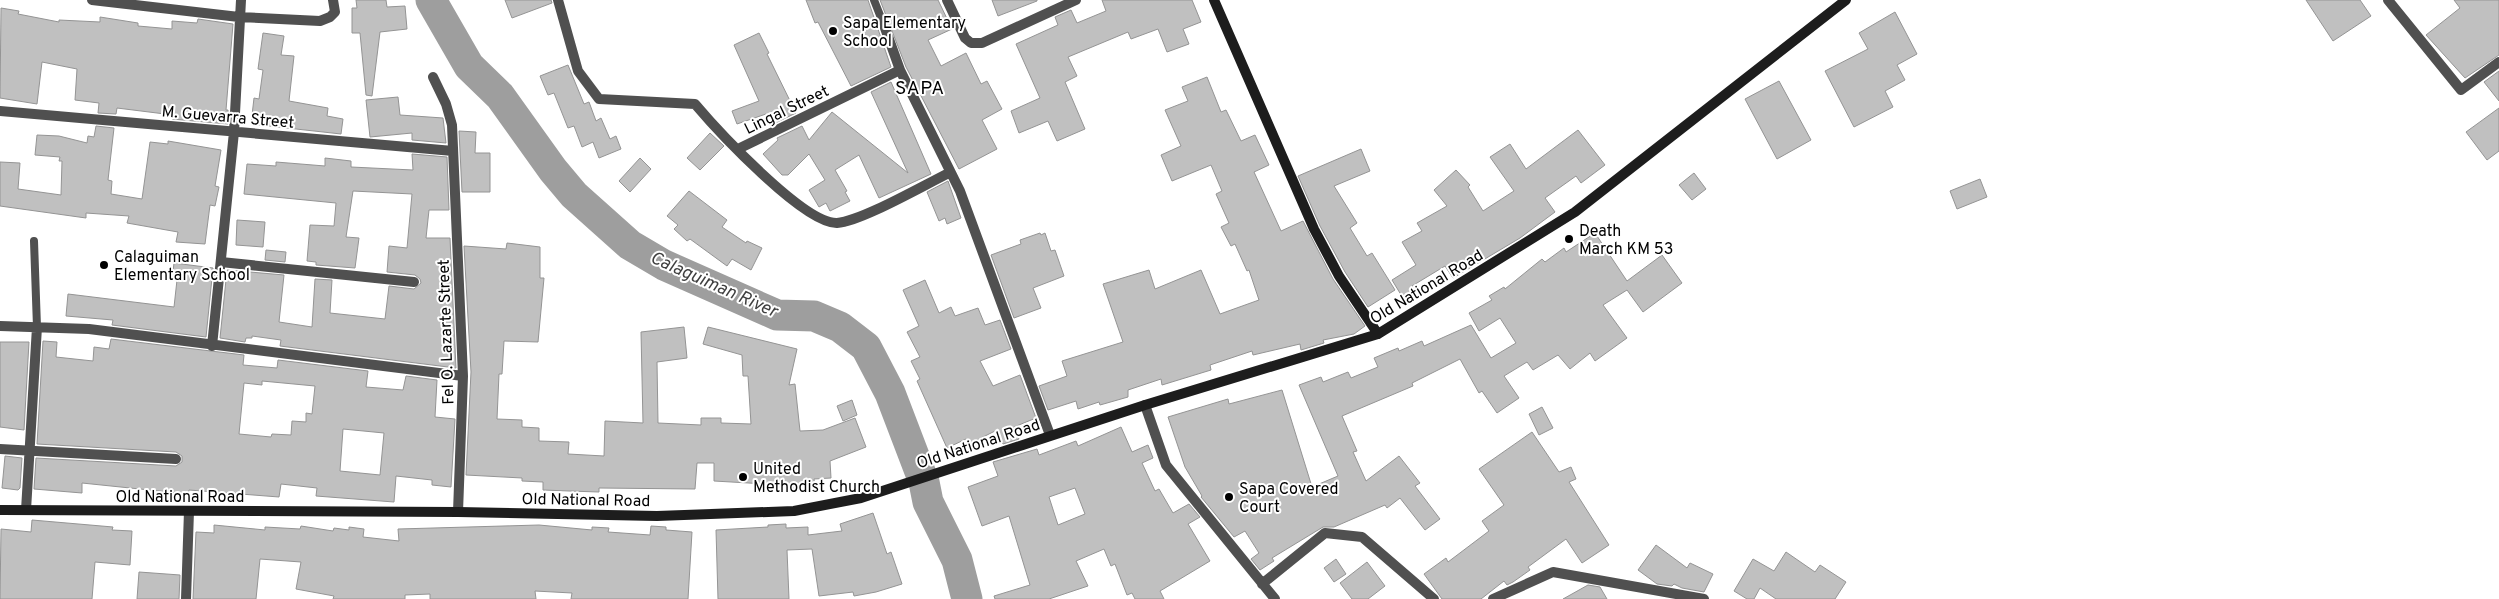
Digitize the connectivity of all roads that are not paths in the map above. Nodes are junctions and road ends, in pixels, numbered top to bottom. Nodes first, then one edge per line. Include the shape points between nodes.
1 (92, 0) edge
2 (240, 0) edge
3 (333, 0) edge
4 (558, 0) edge
5 (874, 0) edge
6 (947, 0) edge
7 (1076, 0) edge
8 (1214, 0) edge
9 (1846, 0) edge
10 (2388, 0) edge
11 (239, 17) junction
12 (884, 28) joint
13 (2499, 62) edge
14 (900, 70) junction
15 (433, 77) dead end
16 (0, 111) edge
17 (234, 132) junction
18 (738, 149) junction
19 (453, 151) junction
20 (949, 172) junction
21 (34, 240) dead end
22 (221, 262) junction
23 (414, 282) dead end
24 (0, 326) edge
25 (37, 327) junction
26 (1378, 334) junction
27 (212, 346) junction
28 (463, 376) junction
29 (1145, 405) junction
30 (1050, 435) junction
31 (0, 449) edge
32 (28, 450) junction
33 (176, 459) dead end
34 (0, 510) edge
35 (26, 510) junction
36 (189, 511) junction
37 (458, 512) junction
38 (1262, 584) junction
39 (186, 599) edge
40 (1275, 599) edge
41 (1434, 599) edge
42 (1493, 599) edge
43 (1704, 599) edge

1 - 11 street
2 - 11 street
3 - 11 street via 335,12 320,21
4 - 18 street, Lingal Street via 578,71 599,99 695,104 720,134
5 - 12 lane
6 - 7 street via 965,38 971,43 982,43
8 - 26 main road via 1314,229 1339,276
9 - 26 main road, Old National Road via 1575,212
10 - 13 street via 2461,90
11 - 17 street
12 - 14 street
14 - 18 street, Lingal Street
14 - 20 street
15 - 19 street, Fel O. Lazarte Street via 452,125
16 - 17 street, M. Guevarra Street
17 - 19 street, M. Guevarra Street
17 - 22 street
18 - 20 street via 787,196 828,222 853,220
19 - 28 street, Fel O. Lazarte Street
20 - 30 street via 960,191
21 - 25 lane
22 - 23 street
22 - 27 street
24 - 25 street
25 - 27 street via 90,329
25 - 32 street
26 - 29 main road, Old National Road
27 - 28 street
28 - 37 street, Fel O. Lazarte Street
29 - 30 main road, Old National Road
29 - 38 street via 1166,465
30 - 37 main road, Old National Road via 861,498 794,511 657,516
31 - 32 street
32 - 33 street
32 - 35 street
34 - 35 main road, Old National Road
35 - 36 main road, Old National Road
36 - 37 main road, Old National Road
36 - 39 street
38 - 40 street
38 - 41 street via 1326,533 1362,537
42 - 43 street via 1553,572

